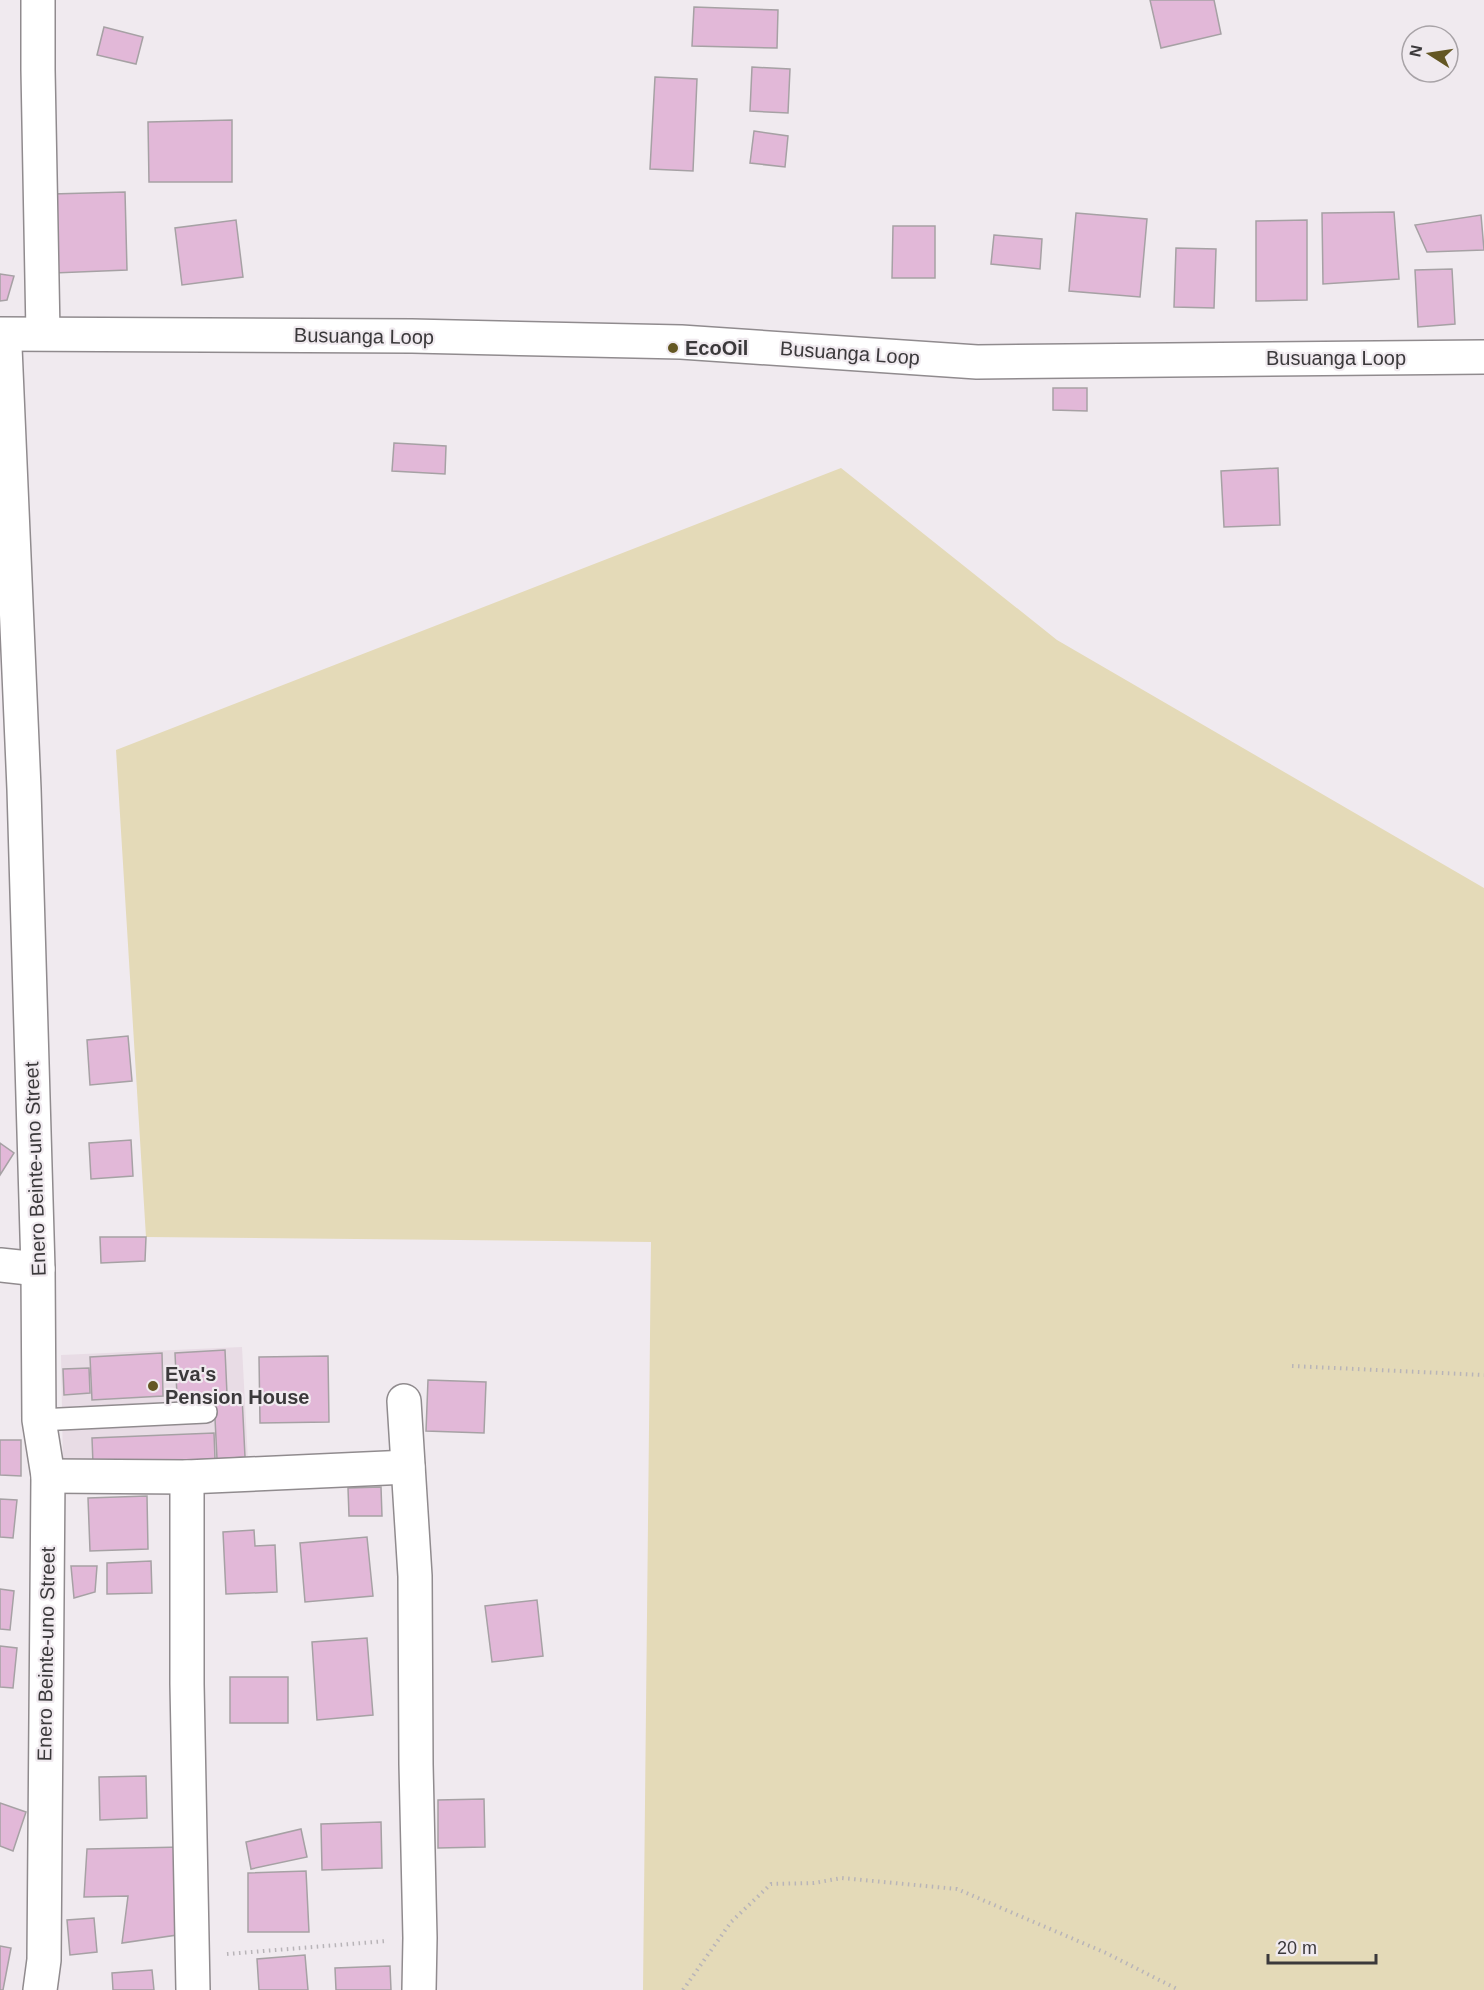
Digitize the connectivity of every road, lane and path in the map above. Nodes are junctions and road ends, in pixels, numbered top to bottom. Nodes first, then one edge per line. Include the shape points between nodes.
1 (38, 0) edge
2 (44, 333) junction
3 (3, 343) edge
4 (1484, 357) edge
5 (0, 1265) edge
6 (39, 1269) junction
7 (1292, 1366) dead end
8 (1484, 1375) edge
9 (404, 1401) dead end
10 (206, 1412) dead end
11 (39, 1420) junction
12 (408, 1467) junction
13 (48, 1476) junction
14 (187, 1477) junction
15 (420, 1938) junction
16 (193, 1957) junction
17 (40, 1990) edge
18 (193, 1990) edge
19 (419, 1990) edge
20 (683, 1990) edge
21 (1179, 1990) edge

1 - 2 street
2 - 3 street, Busuanga Loop
2 - 4 street, Busuanga Loop via 681,342 977,362
3 - 6 street, Enero Beinte-uno Street via 24,789
5 - 6 street
6 - 11 street, Enero Beinte-uno Street
7 - 8 path
9 - 12 street
10 - 11 lane
11 - 13 street, Enero Beinte-uno Street
12 - 14 street
12 - 15 street via 415,1576
13 - 14 street
13 - 17 street, Enero Beinte-uno Street via 44,1960
14 - 16 street
15 - 16 path
15 - 19 street
16 - 18 street
20 - 21 path via 731,1922 771,1884 842,1878 957,1889 1106,1953

